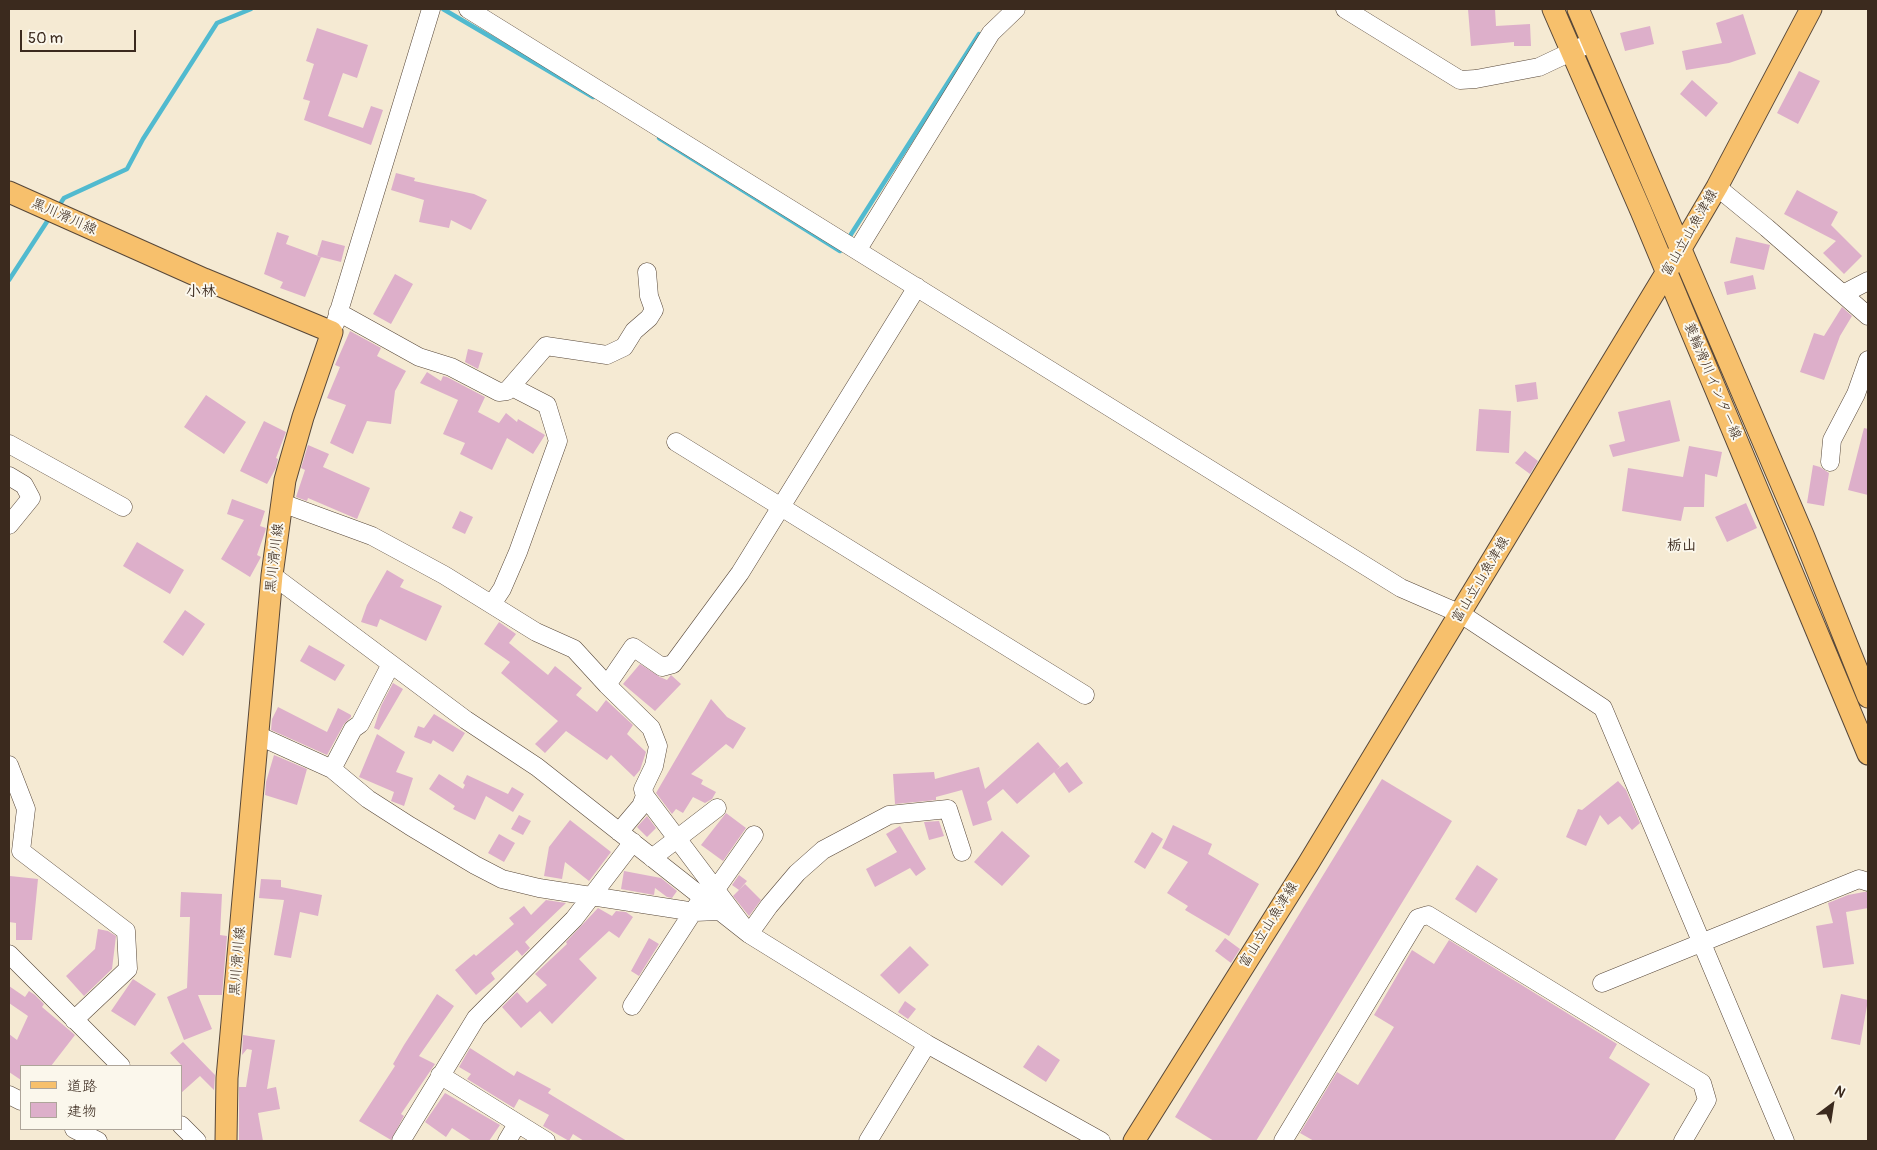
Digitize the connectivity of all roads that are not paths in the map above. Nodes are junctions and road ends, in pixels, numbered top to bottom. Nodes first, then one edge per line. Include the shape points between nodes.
1 (431, 9) edge
2 (468, 9) edge
3 (1016, 9) edge
4 (1345, 9) edge
5 (1553, 9) edge
6 (1578, 9) edge
7 (1812, 9) edge
8 (1592, 42) junction
9 (1572, 49) junction
10 (1717, 187) junction
11 (9, 192) edge
12 (858, 249) junction
13 (1680, 250) junction
14 (647, 272) dead end
15 (1667, 272) junction
16 (1868, 281) edge
17 (917, 287) junction
18 (1843, 294) junction
19 (1868, 316) edge
20 (335, 322) junction
21 (1868, 360) edge
22 (512, 387) junction
23 (676, 442) dead end
24 (9, 444) edge
25 (1830, 462) dead end
26 (9, 476) edge
27 (282, 503) junction
28 (123, 507) dead end
29 (782, 507) junction
30 (9, 525) edge
31 (272, 575) junction
32 (492, 604) junction
33 (1460, 614) junction
34 (392, 664) junction
35 (607, 685) junction
36 (1085, 695) dead end
37 (1868, 697) edge
38 (257, 735) junction
39 (1868, 754) edge
40 (9, 765) edge
41 (332, 769) junction
42 (645, 796) junction
43 (716, 808) dead end
44 (754, 835) dead end
45 (626, 837) junction
46 (676, 838) junction
47 (962, 852) dead end
48 (652, 858) junction
49 (1868, 882) edge
50 (591, 896) junction
51 (704, 900) junction
52 (749, 934) junction
53 (1702, 944) junction
54 (9, 954) edge
55 (1602, 984) dead end
56 (632, 1006) dead end
57 (74, 1020) junction
58 (927, 1044) junction
59 (120, 1065) edge
60 (440, 1075) junction
61 (9, 1095) edge
62 (20, 1101) edge
63 (518, 1124) junction
64 (182, 1126) edge
65 (76, 1130) edge
66 (98, 1141) edge
67 (198, 1141) edge
68 (226, 1141) edge
69 (401, 1141) edge
70 (507, 1141) edge
71 (546, 1141) edge
72 (868, 1141) edge
73 (1101, 1141) edge
74 (1134, 1141) edge
75 (1283, 1141) edge
76 (1683, 1141) edge
77 (1785, 1141) edge

1 - 20 street
2 - 12 street
3 - 12 street via 991,33
4 - 9 street via 1460,80 1476,80 1539,67
5 - 9 main road, 蓑輪滑川インター線
6 - 8 main road, 蓑輪滑川インター線
7 - 10 main road, 富山立山魚津線
8 - 9 street
8 - 13 main road, 蓑輪滑川インター線
9 - 15 main road, 蓑輪滑川インター線
10 - 13 main road, 富山立山魚津線
10 - 18 street
11 - 20 main road, 黒川滑川線 via 204,279
12 - 17 street
13 - 15 main road, 富山立山魚津線
13 - 37 main road, 蓑輪滑川インター線 via 1804,537
14 - 22 street via 654,310 624,347 606,356 546,346
15 - 33 main road, 富山立山魚津線
15 - 39 main road, 蓑輪滑川インター線
16 - 18 street
17 - 29 street
17 - 33 street via 1400,588
18 - 19 street
20 - 22 street via 451,367 499,392
20 - 27 main road, 黒川滑川線 via 303,417 285,480
21 - 25 street via 1856,394 1832,440
22 - 32 street via 547,405 558,441 518,552
23 - 29 street
24 - 28 street
26 - 30 street via 24,485 31,498
27 - 31 main road, 黒川滑川線
27 - 32 street via 372,536
29 - 35 street via 740,573 673,664 662,667 633,647
29 - 36 street
31 - 34 street
31 - 38 main road, 黒川滑川線
32 - 35 street via 536,632 574,649
33 - 53 street via 1603,708
33 - 74 main road, 富山立山魚津線
34 - 41 street
34 - 45 street via 466,720 537,767
35 - 42 street via 651,728 658,746 654,766 643,788
38 - 41 street
38 - 68 main road, 黒川滑川線 via 227,1078
40 - 57 street via 26,809 21,851 126,931 128,969
41 - 50 street via 410,826 496,875 539,888
42 - 45 street
42 - 46 street
43 - 46 street
44 - 51 street
45 - 48 street
45 - 50 street
46 - 48 street
46 - 51 street
47 - 52 street via 948,809 889,815 823,850 769,906
48 - 51 street
49 - 53 street via 1859,879
50 - 51 street
50 - 60 street via 574,919 476,1018
51 - 52 street
51 - 52 street
51 - 56 street
52 - 58 street
53 - 55 street
53 - 77 street
54 - 57 street
57 - 59 street
58 - 72 street
58 - 73 street
60 - 63 street
60 - 69 street
61 - 62 street
63 - 70 street
63 - 71 street
64 - 67 street
65 - 66 street
75 - 76 street via 1418,918 1428,915 1702,1083 1707,1100

